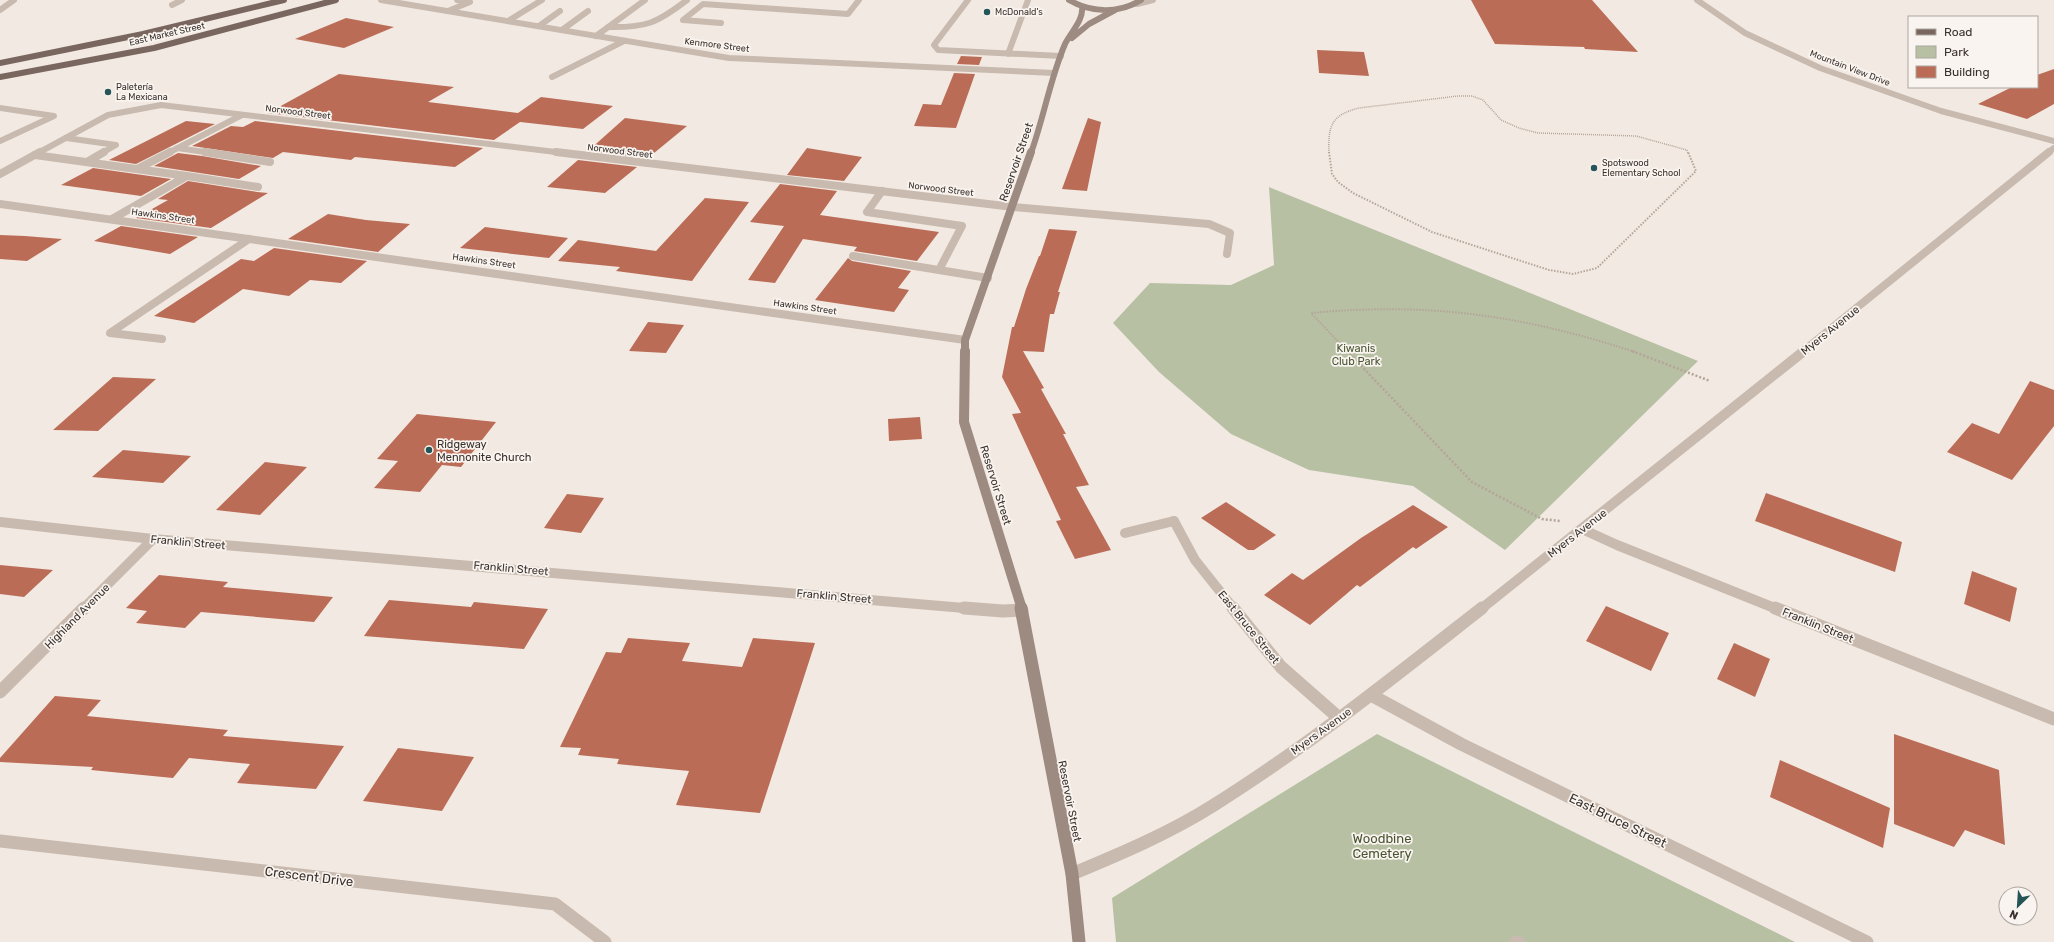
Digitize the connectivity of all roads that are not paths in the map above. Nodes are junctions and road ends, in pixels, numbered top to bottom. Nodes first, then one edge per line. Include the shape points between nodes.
1 (14, 0) edge
2 (182, 0) edge
3 (284, 0) edge
4 (336, 0) edge
5 (381, 0) edge
6 (403, 0) edge
7 (457, 0) edge
8 (542, 0) edge
9 (645, 0) edge
10 (687, 0) edge
11 (859, 0) edge
12 (968, 0) edge
13 (1028, 0) edge
14 (1069, 0) edge
15 (1153, 0) edge
16 (1697, 0) edge
17 (705, 2) edge
18 (1139, 2) edge
19 (396, 3) junction
20 (172, 5) dead end
21 (1082, 6) junction
22 (1118, 8) junction
23 (0, 10) edge
24 (448, 11) junction
25 (560, 11) dead end
26 (588, 11) dead end
27 (508, 21) junction
28 (721, 23) dead end
29 (539, 26) junction
30 (608, 27) junction
31 (562, 30) junction
32 (596, 36) junction
33 (624, 40) junction
34 (1066, 43) junction
35 (1008, 54) junction
36 (1061, 56) junction
37 (0, 62) edge
38 (1054, 73) junction
39 (0, 77) edge
40 (552, 77) dead end
41 (0, 108) edge
42 (242, 115) junction
43 (66, 138) junction
44 (0, 141) edge
45 (2054, 141) edge
46 (177, 148) junction
47 (2054, 148) edge
48 (35, 155) junction
49 (87, 162) junction
50 (270, 162) dead end
51 (136, 169) junction
52 (0, 174) edge
53 (187, 176) junction
54 (258, 187) dead end
55 (882, 191) junction
56 (0, 204) edge
57 (1013, 206) junction
58 (112, 219) junction
59 (249, 238) junction
60 (1227, 254) dead end
61 (853, 256) dead end
62 (939, 270) junction
63 (988, 278) junction
64 (162, 339) dead end
65 (965, 340) junction
66 (0, 522) edge
67 (1585, 527) junction
68 (1124, 533) dead end
69 (153, 539) junction
70 (1022, 610) junction
71 (0, 692) edge
72 (1371, 695) junction
73 (1339, 718) junction
74 (2054, 719) edge
75 (0, 840) edge
76 (1072, 874) junction
77 (605, 942) edge
78 (1079, 942) edge
79 (1867, 942) edge

1 - 23 street
2 - 20 street
3 - 37 main road, East Market Street via 197,23 101,44
4 - 39 main road, East Market Street via 154,48
5 - 19 street, Kenmore Street
6 - 19 street
7 - 24 street via 470,2
8 - 27 street
9 - 30 street
10 - 30 street via 658,22 648,26
11 - 17 street via 848,14
12 - 35 street via 934,45 935,48 943,52
13 - 35 street
14 - 21 main road
15 - 18 street
16 - 45 street, Mountain View Drive via 1745,33 1820,68 1942,111
17 - 28 street via 682,20
18 - 22 main road
19 - 24 street, Kenmore Street
21 - 22 main road
21 - 34 main road, Reservoir Street via 1083,14
22 - 34 main road, Reservoir Street via 1089,24
24 - 27 street, Kenmore Street
25 - 29 street
26 - 31 street
27 - 29 street, Kenmore Street
29 - 31 street, Kenmore Street
30 - 32 street
31 - 32 street, Kenmore Street
32 - 33 street, Kenmore Street
33 - 38 street, Kenmore Street via 729,58
33 - 40 street
34 - 36 main road, Reservoir Street
35 - 36 street
36 - 38 main road, Reservoir Street
38 - 57 main road, Reservoir Street via 1039,131
41 - 44 street via 54,116
42 - 43 street, Norwood Street via 161,105 108,115
42 - 46 street
42 - 55 street, Norwood Street
43 - 48 street, Norwood Street
43 - 49 street via 116,145
46 - 50 street
46 - 51 street
47 - 67 street, Myers Avenue
48 - 49 street
48 - 52 street, Norwood Street
49 - 51 street
51 - 53 street
53 - 54 street
53 - 58 street
55 - 57 street, Norwood Street
55 - 62 street via 867,212 962,226
56 - 58 street, Hawkins Street
57 - 60 street, Norwood Street via 1209,224 1230,233
57 - 63 main road, Reservoir Street
58 - 59 street, Hawkins Street
59 - 64 street via 110,334
59 - 65 street, Hawkins Street
61 - 62 street
62 - 63 street
63 - 65 main road, Reservoir Street
65 - 70 main road, Reservoir Street via 964,422
66 - 69 street, Franklin Street
67 - 72 street, Myers Avenue
67 - 74 street, Franklin Street via 1624,548
68 - 73 street, East Bruce Street via 1174,521 1195,560 1281,667
69 - 70 street, Franklin Street via 1003,611
69 - 71 street, Highland Avenue
70 - 76 main road, Reservoir Street
72 - 73 street, Myers Avenue
72 - 79 street, East Bruce Street via 1461,744
73 - 76 street, Myers Avenue via 1213,806 1124,853
75 - 77 street, Crescent Drive via 555,904
76 - 78 main road, Reservoir Street

